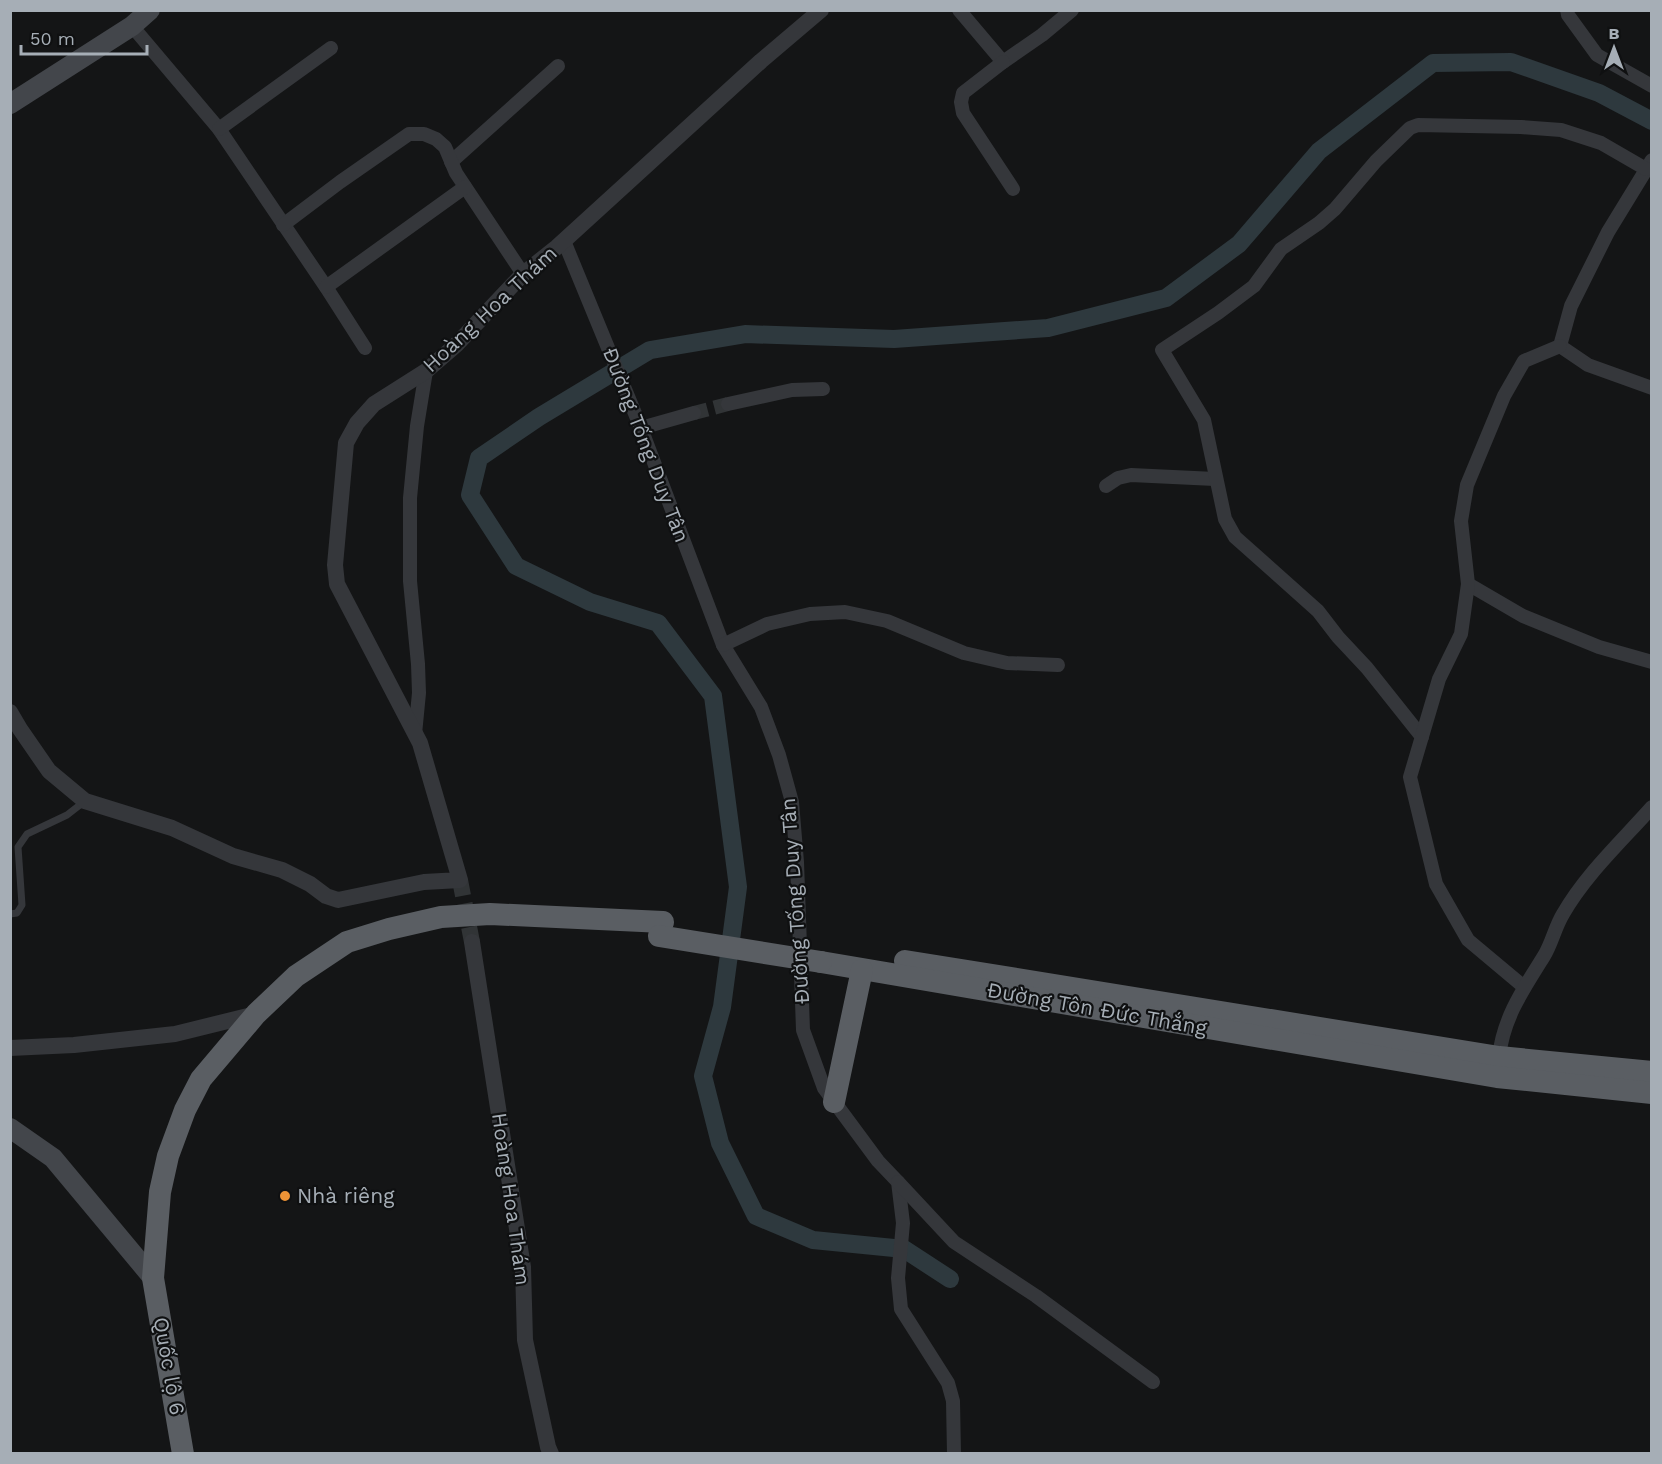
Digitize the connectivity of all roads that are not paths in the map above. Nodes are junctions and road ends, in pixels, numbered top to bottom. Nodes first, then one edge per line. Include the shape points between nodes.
1 (821, 10) edge
2 (959, 10) edge
3 (1072, 10) edge
4 (1567, 10) edge
5 (140, 16) edge
6 (331, 48) dead end
7 (1003, 62) junction
8 (558, 66) dead end
9 (1652, 86) edge
10 (10, 104) edge
11 (219, 129) junction
12 (451, 162) junction
13 (1649, 164) edge
14 (465, 187) junction
15 (1013, 189) dead end
16 (283, 225) junction
17 (564, 240) junction
18 (523, 274) junction
19 (326, 287) junction
20 (1560, 346) junction
21 (365, 348) dead end
22 (426, 371) junction
23 (1652, 388) edge
24 (823, 389) dead end
25 (728, 404) tunnel mouth
26 (694, 413) tunnel mouth
27 (641, 428) junction
28 (1215, 478) junction
29 (1106, 486) dead end
30 (1468, 584) junction
31 (723, 645) junction
32 (1652, 662) edge
33 (1058, 666) dead end
34 (10, 712) edge
35 (415, 734) junction
36 (1422, 737) junction
37 (86, 801) junction
38 (1652, 807) edge
39 (10, 914) edge
40 (472, 942) tunnel mouth
41 (821, 955) junction
42 (862, 970) junction
43 (1524, 987) junction
44 (256, 1014) junction
45 (10, 1048) edge
46 (1499, 1056) junction
47 (1652, 1072) edge
48 (1652, 1093) edge
49 (834, 1102) junction
50 (10, 1128) edge
51 (898, 1182) junction
52 (153, 1278) junction
53 (1153, 1382) dead end
54 (954, 1453) edge
55 (183, 1454) edge
56 (551, 1454) edge

1 - 17 street, Hoàng Hoa Thám
2 - 7 street
3 - 7 street
4 - 9 street via 1597,56
5 - 10 main road
5 - 11 street
6 - 11 street
7 - 15 street via 963,93 961,102 963,113
8 - 12 street
11 - 16 street
12 - 14 street
12 - 16 street via 445,147 436,139 409,134
13 - 20 street via 1608,232 1571,306
13 - 28 street via 1561,130 1430,125 1410,128 1335,209 1281,249 1254,286 1162,350 1204,420
14 - 18 street
14 - 19 street
16 - 19 street
17 - 18 street, Hoàng Hoa Thám
17 - 27 street, Đường Tống Duy Tân
18 - 22 street, Hoàng Hoa Thám
19 - 21 street
20 - 23 street via 1588,365
20 - 30 street via 1524,361 1500,406 1467,485 1461,520
22 - 35 street via 410,498 411,581 419,674
22 - 35 street, Hoàng Hoa Thám via 374,405 357,423 346,443 335,565 338,584
24 - 25 street via 792,390
26 - 27 street
27 - 31 street, Đường Tống Duy Tân
28 - 29 street via 1131,475
28 - 36 street via 1225,519 1235,537 1318,610
30 - 32 street via 1523,616 1599,647
30 - 36 street via 1461,633 1439,679
31 - 33 street via 767,624 810,614 845,612 887,621 964,653 1007,663
31 - 49 street, Đường Tống Duy Tân via 761,707 792,802 803,1030 824,1088
34 - 37 street via 49,771
35 - 37 street, Hoàng Hoa Thám via 460,880 424,882 338,900 282,870 233,856 172,828
36 - 43 street via 1410,777 1436,884 1468,940
37 - 39 lane via 27,834 18,847 22,905 17,913
38 - 43 street via 1590,874 1562,915 1546,953
40 - 56 street, Hoàng Hoa Thám via 523,1267 525,1341
41 - 42 highway, Đường Tôn Đức Thắng
41 - 44 highway, Đường Tôn Đức Thắng, bridge via 661,929 545,916 490,914 441,918 347,942 296,976
41 - 46 highway, Đường Tôn Đức Thắng
42 - 48 highway, Đường Tôn Đức Thắng via 1497,1077
42 - 49 highway
43 - 46 street via 1507,1021
44 - 45 street via 175,1034
44 - 52 highway, Đường Tôn Đức Thắng via 201,1079 184,1110 160,1192
46 - 47 highway, Đường Tôn Đức Thắng
49 - 51 street, Đường Tống Duy Tân
50 - 52 main road via 53,1158
51 - 53 street, Đường Tống Duy Tân via 954,1242 1036,1296
51 - 54 street via 903,1223 898,1278 901,1309 948,1383 953,1401
52 - 55 highway, Quốc lộ 6

